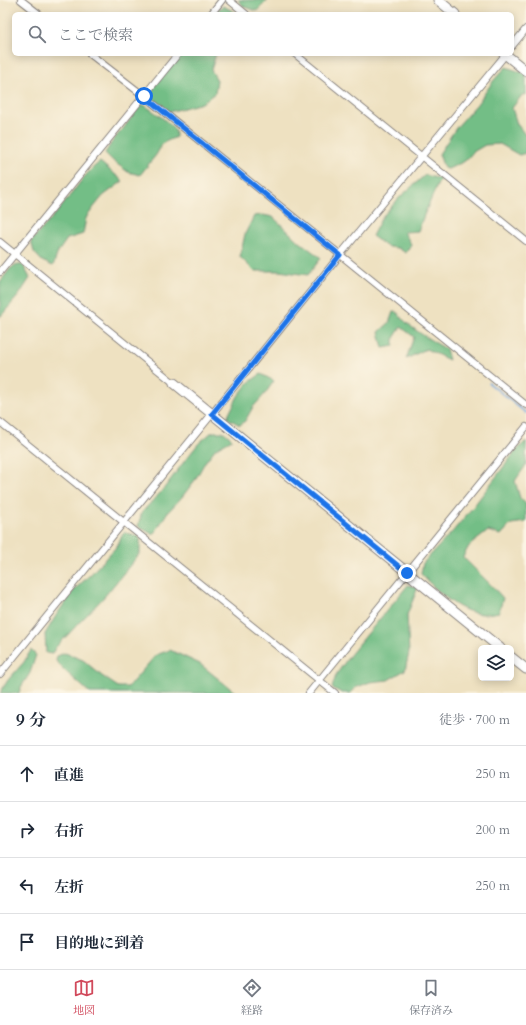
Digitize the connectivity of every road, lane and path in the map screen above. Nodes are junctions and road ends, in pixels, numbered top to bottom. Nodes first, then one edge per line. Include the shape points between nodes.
1 (21, 0) edge
2 (222, 0) edge
3 (229, 0) edge
4 (438, 0) edge
5 (36, 12) edge
6 (213, 12) edge
7 (244, 12) edge
8 (453, 12) edge
9 (526, 29) edge
10 (514, 44) edge
11 (93, 56) edge
12 (176, 56) edge
13 (297, 56) edge
14 (503, 56) edge
15 (507, 56) edge
16 (526, 71) edge
17 (144, 96) junction
18 (422, 156) junction
19 (526, 241) edge
20 (0, 242) edge
21 (15, 254) junction
22 (340, 255) junction
23 (0, 272) edge
24 (174, 383) joint
25 (526, 405) edge
26 (212, 414) junction
27 (0, 422) edge
28 (526, 427) edge
29 (124, 522) junction
30 (407, 573) junction
31 (496, 645) edge
32 (514, 659) edge
33 (526, 669) edge
34 (0, 674) edge
35 (319, 680) junction
36 (309, 693) edge
37 (335, 693) edge

1 - 5 street
2 - 6 street
3 - 7 street
4 - 8 street
9 - 10 street
11 - 17 street
12 - 17 street
13 - 18 street
14 - 18 street
15 - 16 street
17 - 21 street
17 - 22 street
18 - 19 street
18 - 22 street
20 - 21 street
21 - 23 street
21 - 24 street
22 - 25 street
22 - 26 street
24 - 26 street
26 - 29 street
26 - 30 street
27 - 29 street
28 - 30 street
29 - 34 street
29 - 35 street
30 - 31 street
30 - 35 street
32 - 33 street
35 - 36 street
35 - 37 street

